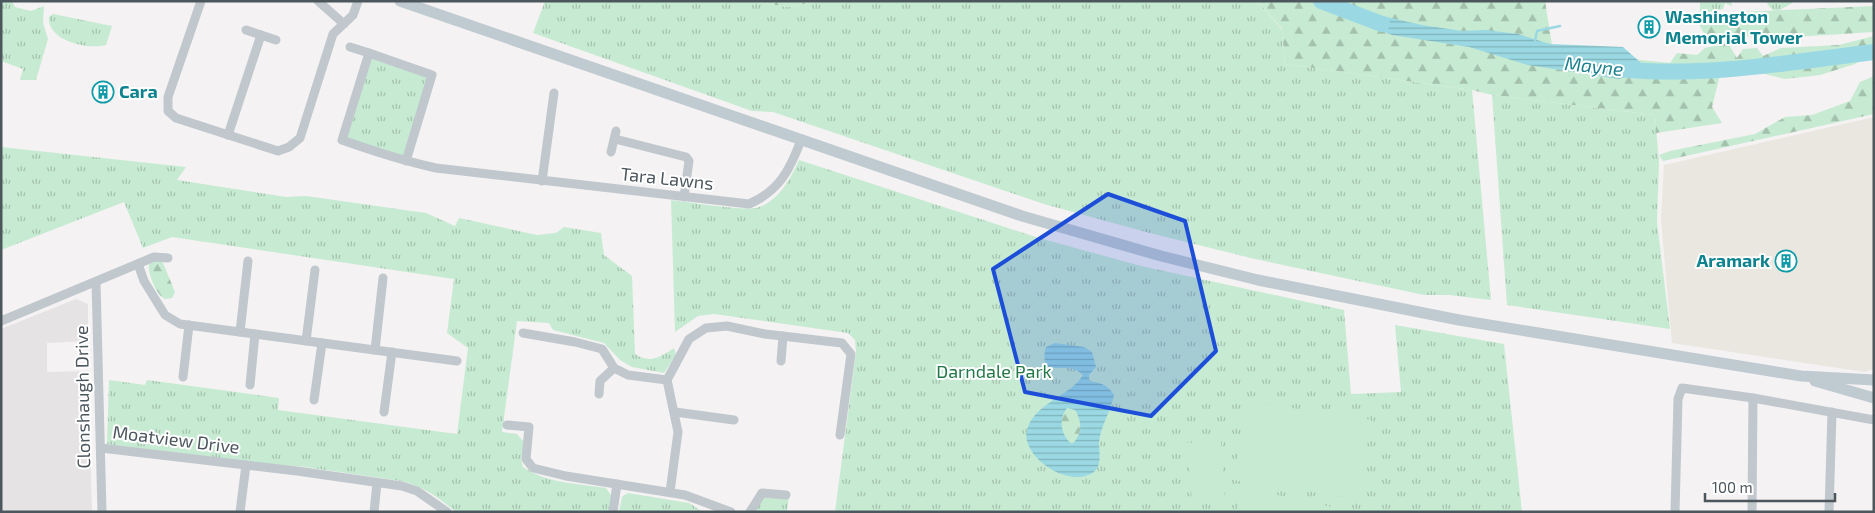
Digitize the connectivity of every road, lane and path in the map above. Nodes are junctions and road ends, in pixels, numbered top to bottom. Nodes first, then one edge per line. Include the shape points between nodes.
1 (201, 1) edge
2 (318, 1) edge
3 (358, 1) edge
4 (400, 1) edge
5 (344, 24) junction
6 (246, 30) dead end
7 (261, 35) junction
8 (276, 40) dead end
9 (350, 47) dead end
10 (369, 53) junction
11 (554, 93) dead end
12 (228, 135) junction
13 (801, 140) junction
14 (610, 152) dead end
15 (406, 161) junction
16 (542, 181) junction
17 (684, 197) junction
18 (168, 258) dead end
19 (248, 261) dead end
20 (138, 264) junction
21 (315, 270) dead end
22 (383, 278) dead end
23 (96, 282) junction
24 (1, 321) edge
25 (189, 325) junction
26 (240, 332) junction
27 (523, 332) dead end
28 (255, 334) junction
29 (783, 336) junction
30 (306, 341) junction
31 (322, 343) junction
32 (375, 350) junction
33 (392, 352) junction
34 (457, 361) dead end
35 (781, 361) dead end
36 (614, 368) junction
37 (1801, 376) junction
38 (183, 377) dead end
39 (668, 380) junction
40 (1874, 380) edge
41 (250, 385) dead end
42 (600, 394) dead end
43 (1754, 398) junction
44 (1874, 398) edge
45 (314, 400) dead end
46 (384, 412) dead end
47 (674, 412) junction
48 (1832, 412) junction
49 (734, 420) dead end
50 (1874, 420) edge
51 (507, 425) dead end
52 (840, 435) dead end
53 (101, 448) junction
54 (246, 465) junction
55 (377, 483) junction
56 (617, 484) junction
57 (670, 492) junction
58 (786, 495) dead end
59 (711, 509) edge
60 (102, 512) edge
61 (240, 512) edge
62 (374, 512) edge
63 (447, 512) edge
64 (613, 512) edge
65 (731, 512) edge
66 (750, 512) edge
67 (1675, 512) edge
68 (1752, 512) edge
69 (1828, 512) edge

1 - 12 street via 168,97 168,111 176,118
2 - 5 street
3 - 5 street via 353,15
4 - 13 main road
5 - 12 street via 333,34 300,138 278,151
6 - 7 street
7 - 8 street
7 - 12 street
9 - 10 street
10 - 15 street via 432,75
10 - 15 street, Tara Lawns via 342,140
11 - 16 street
13 - 17 street, Tara Lawns via 782,182 760,200 749,204
13 - 37 main road via 1022,216 1258,280 1458,320
14 - 17 street via 615,135 686,156 689,161
15 - 16 street, Tara Lawns via 436,168
16 - 17 street, Tara Lawns
18 - 20 street via 154,257
19 - 26 street
20 - 23 street
20 - 25 street via 144,281 165,315 180,324
21 - 30 street
22 - 32 street
23 - 24 street
23 - 53 street, Clonshaugh Drive
25 - 26 street
25 - 38 street
26 - 28 street
27 - 36 street via 602,349
28 - 30 street
28 - 41 street
29 - 35 street
29 - 39 street via 727,326 706,328 689,339
29 - 52 street via 842,342 851,354
30 - 31 street
31 - 32 street
31 - 45 street
32 - 33 street
33 - 34 street
33 - 46 street
36 - 39 street via 628,375
36 - 42 street via 600,381
37 - 40 main road
37 - 44 main road
39 - 47 street
43 - 48 street
43 - 67 street via 1682,388 1678,399
43 - 68 street
47 - 49 street
47 - 57 street via 678,432
48 - 50 street
48 - 69 street
51 - 56 street via 530,427 526,459 532,468
53 - 54 street, Moatview Drive
53 - 60 street, Clonshaugh Drive
54 - 55 street, Moatview Drive
54 - 61 street, Moatview Drive
55 - 62 street
55 - 63 street, Moatview Drive via 417,491
56 - 57 street
56 - 64 street
57 - 59 street via 685,495
58 - 66 street via 762,492
59 - 65 street

